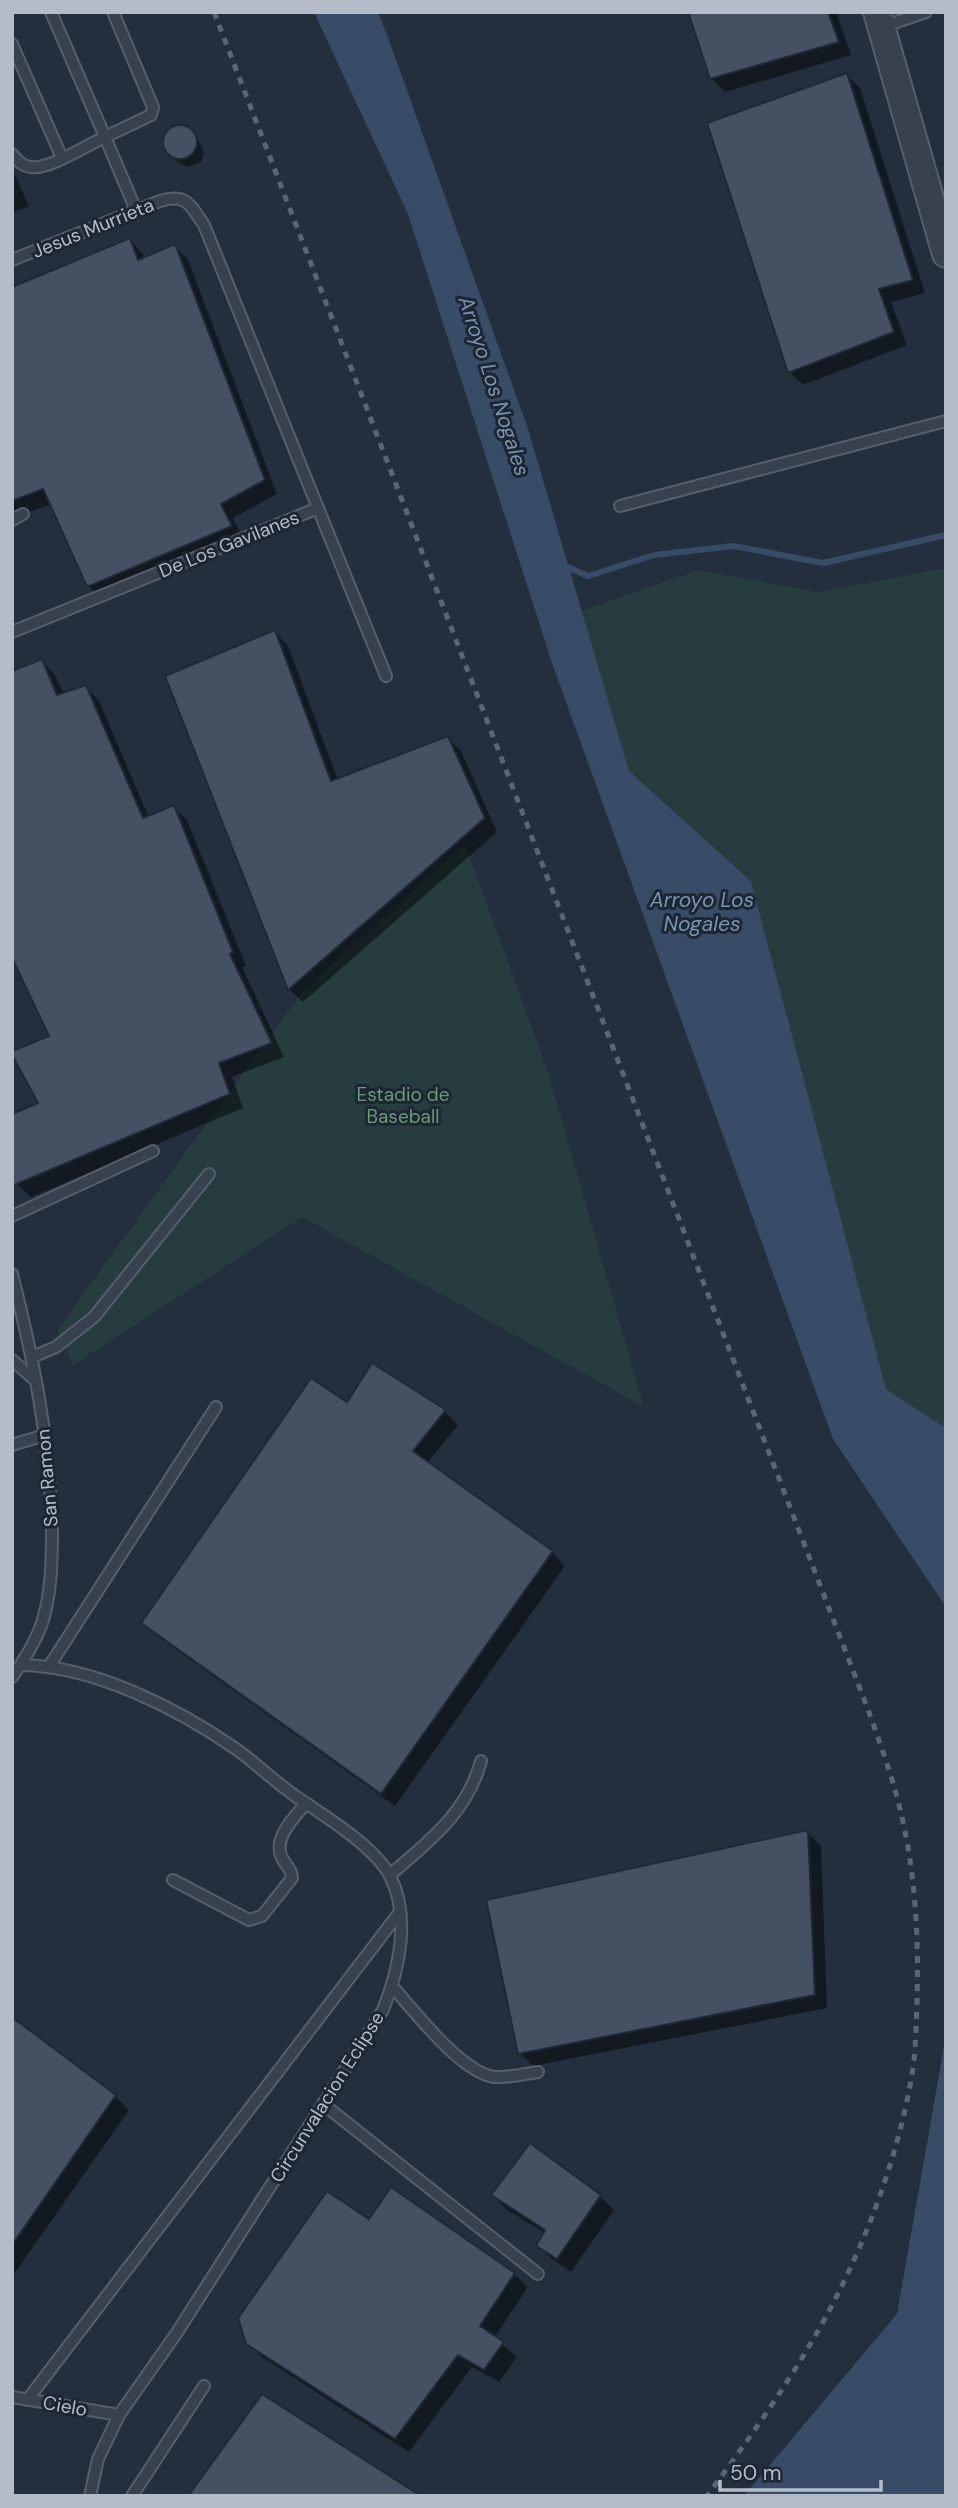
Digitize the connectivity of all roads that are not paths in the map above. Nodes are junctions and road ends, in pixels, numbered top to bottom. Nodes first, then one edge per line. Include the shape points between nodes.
1 (51, 12) edge
2 (113, 12) edge
3 (926, 12) edge
4 (880, 20) edge
5 (12, 44) edge
6 (105, 137) junction
7 (12, 154) edge
8 (62, 158) junction
9 (136, 210) junction
10 (204, 225) joint
11 (946, 254) edge
12 (12, 260) edge
13 (946, 421) edge
14 (620, 506) dead end
15 (318, 508) junction
16 (23, 514) dead end
17 (12, 520) edge
18 (12, 632) edge
19 (386, 676) dead end
20 (153, 1151) dead end
21 (209, 1174) dead end
22 (12, 1216) edge
23 (12, 1274) edge
24 (33, 1357) junction
25 (12, 1360) edge
26 (37, 1381) junction
27 (216, 1407) dead end
28 (45, 1436) junction
29 (12, 1446) edge
30 (21, 1665) junction
31 (50, 1665) junction
32 (12, 1677) edge
33 (481, 1761) dead end
34 (306, 1803) junction
35 (390, 1875) junction
36 (173, 1880) dead end
37 (399, 1913) junction
38 (393, 1986) junction
39 (538, 2072) dead end
40 (323, 2104) junction
41 (538, 2274) dead end
42 (204, 2386) dead end
43 (12, 2397) edge
44 (28, 2399) junction
45 (119, 2414) junction
46 (90, 2496) edge
47 (132, 2496) edge

1 - 6 lane
2 - 6 lane via 153,111
3 - 4 lane
4 - 11 street
5 - 8 lane
6 - 8 lane
6 - 9 lane
7 - 8 lane via 19,163 34,168
9 - 10 lane, Jesus Murrieta via 174,197 191,206
9 - 12 lane, Jesus Murrieta
10 - 15 lane, De Los Gavilanes
13 - 14 lane
15 - 18 lane, De Los Gavilanes
15 - 19 lane
16 - 17 lane
20 - 22 lane
21 - 24 lane via 94,1317 55,1347
23 - 24 lane, San Ramon
24 - 26 lane, San Ramon
25 - 26 lane
26 - 28 lane, San Ramon
27 - 31 lane
28 - 29 lane
28 - 30 lane, San Ramon via 51,1500 49,1591 41,1626
30 - 31 lane, Circunvalacion Eclipse
30 - 32 lane, San Ramon
31 - 34 lane, Circunvalacion Eclipse via 165,1707 235,1748
33 - 35 lane via 463,1805
34 - 35 lane, Circunvalacion Eclipse via 336,1822
34 - 36 lane via 280,1843 292,1878 262,1916 249,1920
35 - 37 lane, Circunvalacion Eclipse
37 - 38 lane, Circunvalacion Eclipse via 402,1937
37 - 44 lane
38 - 39 lane via 472,2070 493,2077
38 - 40 lane, Circunvalacion Eclipse via 383,2010
40 - 41 lane
40 - 45 lane, Circunvalacion Eclipse via 176,2334
42 - 47 lane
43 - 44 lane, Cielo
44 - 45 lane, Cielo
45 - 46 lane, Circunvalacion Eclipse via 98,2459

